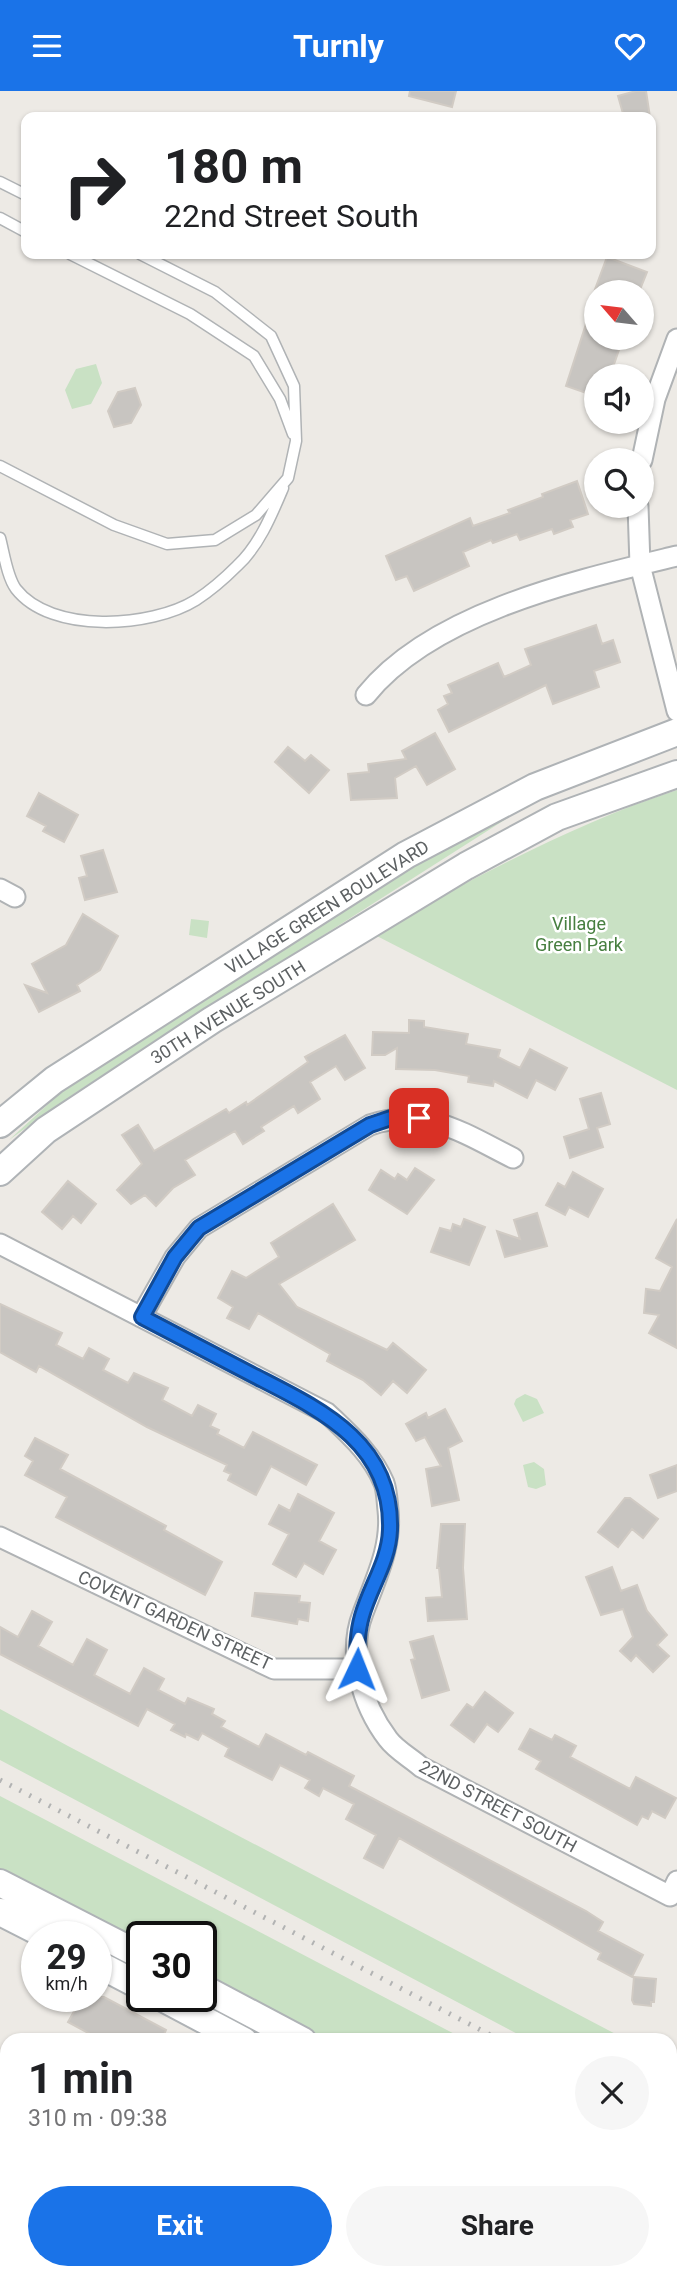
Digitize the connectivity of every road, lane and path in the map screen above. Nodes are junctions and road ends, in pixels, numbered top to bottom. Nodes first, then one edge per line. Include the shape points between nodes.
1 (0, 182) edge
2 (21, 192) edge
3 (0, 218) edge
4 (21, 229) edge
5 (80, 259) edge
6 (150, 259) edge
7 (677, 339) edge
8 (296, 441) junction
9 (645, 448) edge
10 (0, 466) edge
11 (288, 478) junction
12 (638, 518) edge
13 (0, 538) edge
14 (677, 555) edge
15 (639, 565) junction
16 (366, 695) dead end
17 (677, 711) edge
18 (677, 732) edge
19 (677, 774) edge
20 (0, 1124) edge
21 (513, 1158) dead end
22 (0, 1172) edge
23 (0, 1244) edge
24 (142, 1317) junction
25 (0, 1538) edge
26 (357, 1669) junction
27 (0, 1883) edge
28 (673, 1889) edge
29 (0, 1912) edge
30 (21, 1923) edge
31 (126, 1948) edge
32 (217, 1995) edge
33 (244, 2009) junction
34 (188, 2012) edge
35 (225, 2033) edge
36 (236, 2033) edge
37 (288, 2033) edge

1 - 2 lane
3 - 4 lane
5 - 8 lane via 190,314 254,356
6 - 8 lane via 215,292 271,335 294,386
7 - 9 street via 655,399
8 - 11 lane
10 - 11 lane via 114,525 167,544 215,540 256,515
11 - 13 lane via 270,520 240,564 195,601 137,621 85,622 33,606 14,587
12 - 15 street
14 - 15 street
15 - 16 street via 564,585 446,632 394,664
15 - 17 street
18 - 20 street, VILLAGE GREEN BOULEVARD via 535,787 406,855 54,1080
19 - 22 street, 30TH AVENUE SOUTH via 557,817 466,866 212,1020 46,1130
21 - 24 street via 450,1126 419,1118 391,1118 370,1125 199,1228 175,1257
23 - 24 street, 22ND STREET SOUTH
24 - 26 street, 22ND STREET SOUTH via 327,1413 361,1445 385,1485 390,1531 378,1579 362,1615
25 - 26 street, COVENT GARDEN STREET via 274,1669
26 - 28 street, 22ND STREET SOUTH via 367,1701 389,1740 421,1767
27 - 31 street
29 - 30 street
32 - 33 street
33 - 36 street
33 - 37 street
34 - 35 street

